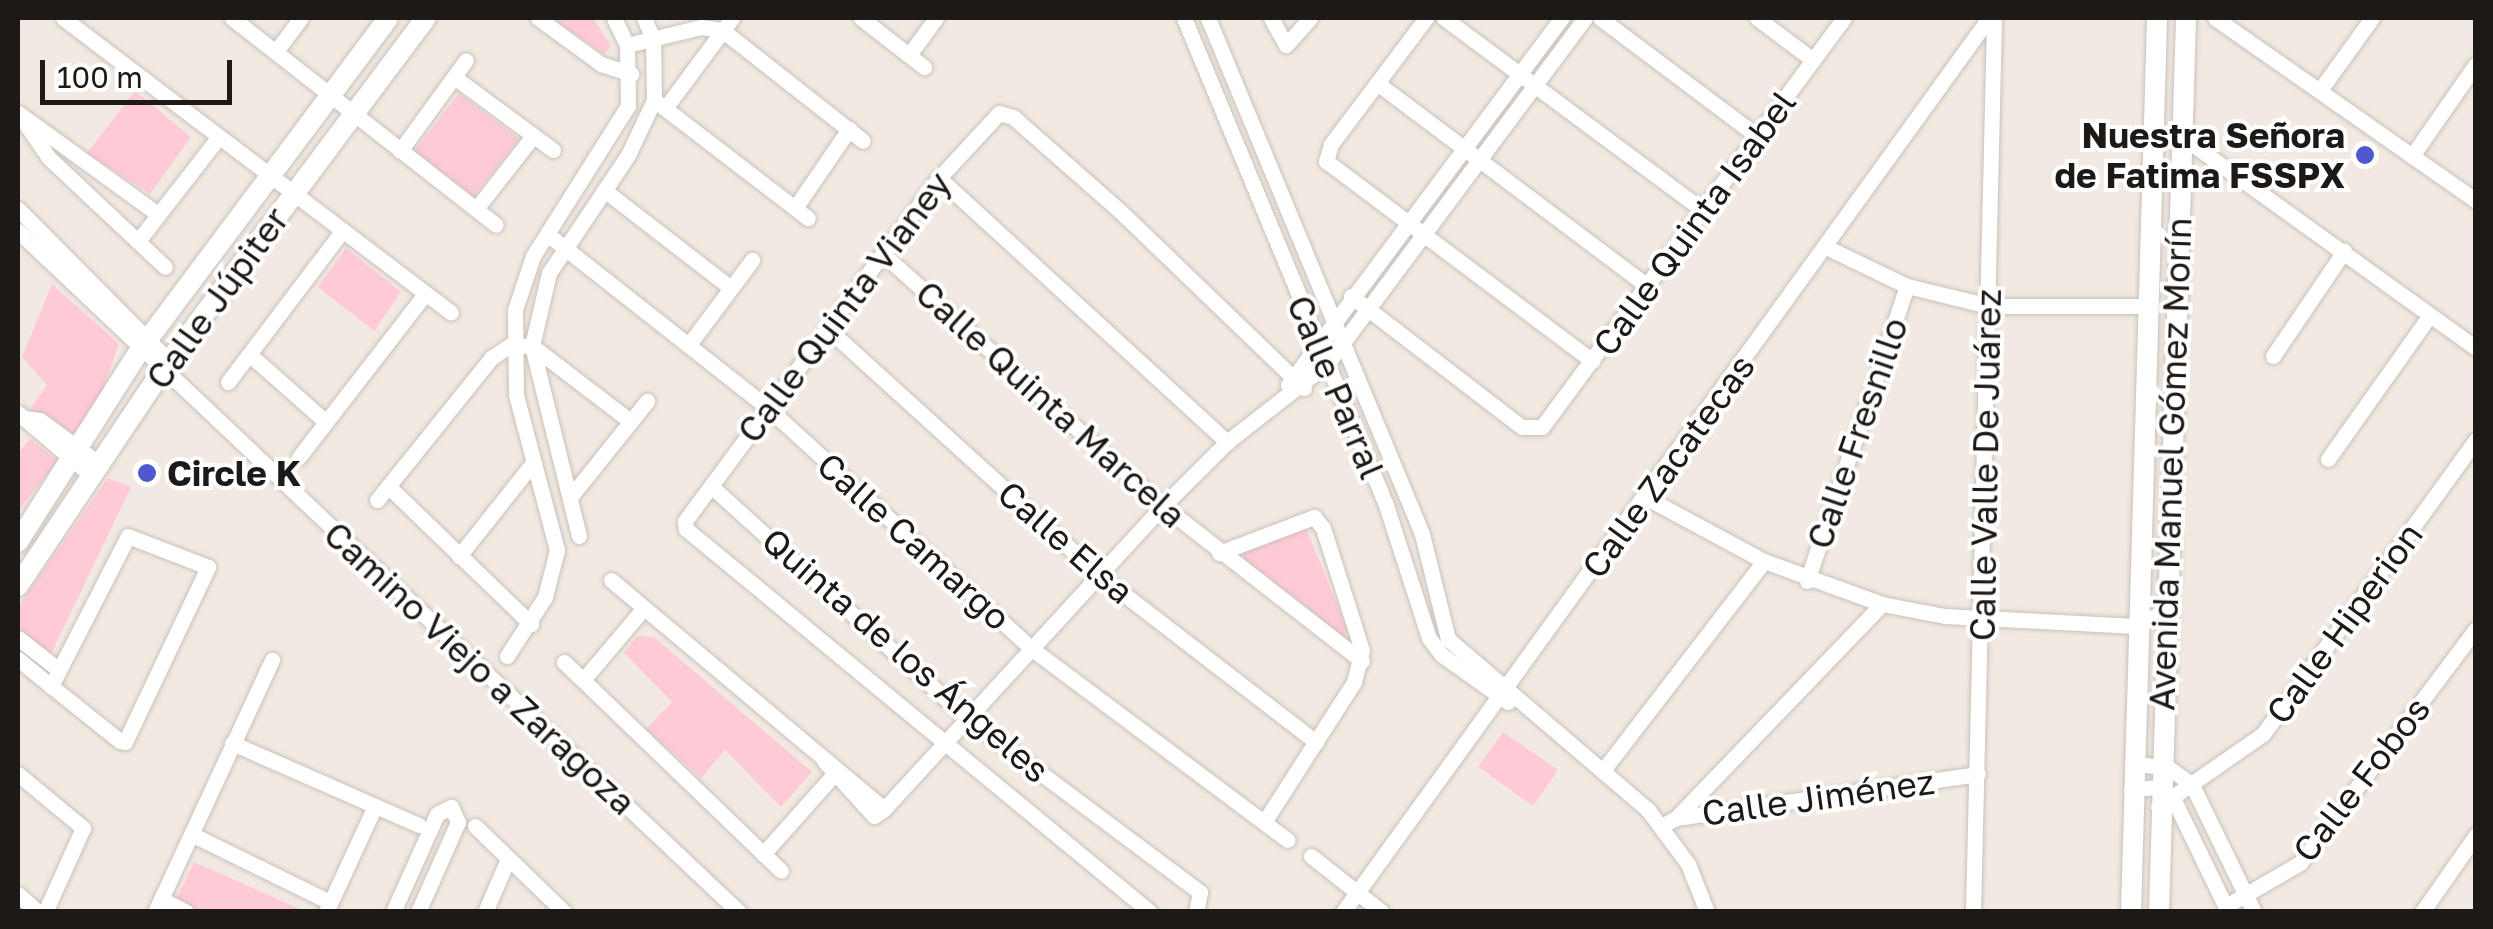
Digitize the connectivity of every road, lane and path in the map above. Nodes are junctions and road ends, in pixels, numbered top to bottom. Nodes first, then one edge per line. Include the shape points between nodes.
1 (63, 18) edge
2 (232, 18) edge
3 (301, 18) edge
4 (388, 18) edge
5 (426, 18) edge
6 (538, 18) edge
7 (614, 18) edge
8 (644, 18) edge
9 (861, 18) edge
10 (936, 18) edge
11 (1184, 18) edge
12 (1208, 18) edge
13 (1271, 18) edge
14 (1310, 18) edge
15 (1426, 18) edge
16 (1444, 18) edge
17 (1562, 18) edge
18 (1585, 18) edge
19 (1600, 18) edge
20 (1757, 18) edge
21 (1844, 18) edge
22 (1992, 18) edge
23 (2157, 18) edge
24 (2186, 18) edge
25 (2372, 18) edge
26 (2227, 20) edge
27 (727, 24) edge
28 (653, 39) junction
29 (627, 45) junction
30 (276, 50) junction
31 (909, 54) junction
32 (466, 60) dead end
33 (1813, 60) junction
34 (2476, 64) edge
35 (924, 67) dead end
36 (631, 74) junction
37 (1519, 74) junction
38 (454, 77) junction
39 (1377, 83) junction
40 (1534, 84) junction
41 (2320, 90) junction
42 (325, 92) junction
43 (660, 104) junction
44 (18, 113) edge
45 (352, 115) junction
46 (849, 129) junction
47 (533, 136) junction
48 (1757, 136) junction
49 (2182, 136) junction
50 (218, 138) junction
51 (863, 141) dead end
52 (1463, 148) junction
53 (553, 150) dead end
54 (400, 151) junction
55 (2412, 156) junction
56 (1478, 159) junction
57 (270, 178) junction
58 (940, 178) junction
59 (604, 190) junction
60 (292, 194) junction
61 (2476, 201) edge
62 (18, 209) edge
63 (476, 209) junction
64 (1703, 210) junction
65 (158, 214) junction
66 (1407, 223) junction
67 (496, 226) dead end
68 (18, 231) edge
69 (342, 231) junction
70 (546, 234) junction
71 (1421, 234) junction
72 (138, 240) junction
73 (564, 248) junction
74 (1828, 248) junction
75 (2344, 251) junction
76 (883, 254) junction
77 (752, 260) dead end
78 (164, 267) dead end
79 (1647, 286) junction
80 (1907, 286) junction
81 (731, 288) junction
82 (425, 294) junction
83 (1358, 302) junction
84 (1989, 306) junction
85 (2148, 306) junction
86 (451, 313) dead end
87 (2430, 315) junction
88 (1336, 323) junction
89 (828, 329) junction
90 (1343, 339) junction
91 (145, 343) junction
92 (690, 343) junction
93 (510, 345) junction
94 (532, 346) junction
95 (1319, 347) junction
96 (2476, 348) edge
97 (250, 355) junction
98 (2274, 356) dead end
99 (1592, 362) junction
100 (1327, 364) junction
101 (171, 371) junction
102 (228, 382) dead end
103 (1298, 382) junction
104 (647, 401) dead end
105 (768, 408) junction
106 (21, 415) edge
107 (630, 421) junction
108 (326, 422) junction
109 (2476, 440) edge
110 (1227, 442) junction
111 (77, 456) junction
112 (299, 458) dead end
113 (2328, 459) dead end
114 (532, 464) junction
115 (97, 471) junction
116 (388, 486) junction
117 (710, 486) junction
118 (571, 496) junction
119 (1645, 497) junction
120 (377, 500) dead end
121 (1163, 506) junction
122 (686, 518) joint
123 (579, 536) dead end
124 (19, 537) edge
125 (41, 552) junction
126 (1219, 553) junction
127 (459, 556) junction
128 (1764, 561) junction
129 (1099, 575) junction
130 (611, 580) dead end
131 (1807, 580) junction
132 (18, 586) edge
133 (1882, 604) junction
134 (644, 609) junction
135 (2166, 610) junction
136 (1982, 618) junction
137 (532, 624) junction
138 (2136, 626) junction
139 (2476, 629) edge
140 (18, 638) edge
141 (1032, 649) junction
142 (507, 656) dead end
143 (18, 659) edge
144 (272, 660) dead end
145 (1362, 660) junction
146 (564, 662) dead end
147 (59, 670) junction
148 (583, 680) junction
149 (51, 686) junction
150 (1504, 694) junction
151 (968, 718) junction
152 (232, 742) junction
153 (1316, 742) junction
154 (943, 744) junction
155 (2132, 763) junction
156 (832, 769) junction
157 (1604, 769) junction
158 (18, 774) edge
159 (1978, 774) junction
160 (2192, 785) junction
161 (2131, 789) junction
162 (2162, 789) junction
163 (375, 806) junction
164 (1264, 822) junction
165 (1669, 822) junction
166 (419, 825) dead end
167 (475, 826) dead end
168 (191, 834) junction
169 (2476, 836) edge
170 (1287, 840) dead end
171 (763, 854) junction
172 (1311, 856) dead end
173 (508, 859) junction
174 (781, 871) dead end
175 (1358, 892) junction
176 (18, 894) edge
177 (2250, 904) edge
178 (158, 906) edge
179 (328, 907) edge
180 (2227, 909) edge
181 (1973, 911) edge
182 (42, 912) edge
183 (186, 912) edge
184 (393, 912) edge
185 (418, 912) edge
186 (485, 912) edge
187 (564, 912) edge
188 (739, 912) edge
189 (1150, 912) edge
190 (1196, 912) edge
191 (1343, 912) edge
192 (1382, 912) edge
193 (1707, 912) edge
194 (2132, 912) edge
195 (2158, 912) edge
196 (2422, 912) edge

1 - 50 street
2 - 30 street
3 - 30 street
4 - 42 main road, Calle Júpiter
5 - 45 main road, Calle Júpiter
6 - 36 street via 601,64
7 - 29 street
8 - 28 street
9 - 31 street
10 - 31 street
11 - 95 street, Calle Parral
12 - 88 street, Calle Parral
13 - 14 street via 1286,45
15 - 39 street
16 - 37 street
17 - 37 street
18 - 40 street
19 - 48 street
20 - 33 street
21 - 33 street, Calle Quinta Isabel
22 - 74 street, Calle Zacatecas
22 - 84 street, Calle Valle De Juárez
23 - 85 main road, Avenida Manuel Gómez Morín
24 - 49 main road, Avenida Manuel Gómez Morín
25 - 41 street
26 - 41 street
27 - 28 street
27 - 43 street
27 - 46 street
28 - 29 street
28 - 43 street
29 - 36 street
30 - 42 street
31 - 35 street
32 - 38 street
33 - 48 street, Calle Quinta Isabel
34 - 55 street
36 - 70 street via 623,119
37 - 40 street
37 - 52 street
38 - 47 street
38 - 54 street
39 - 52 street
39 - 66 street via 1328,150 1328,163
40 - 56 street
40 - 64 street
41 - 55 street
42 - 45 street
42 - 57 main road, Calle Júpiter
43 - 46 street via 801,213
43 - 59 street
44 - 65 street
44 - 72 street via 40,149
45 - 54 street
45 - 60 main road, Calle Júpiter
46 - 51 street
47 - 53 street
47 - 63 street
48 - 64 street, Calle Quinta Isabel
49 - 75 street
49 - 135 main road, Avenida Manuel Gómez Morín
50 - 57 street
50 - 65 street
52 - 56 street
52 - 66 street
54 - 63 street
55 - 61 street
56 - 71 street
56 - 79 street
57 - 60 street
57 - 91 main road, Calle Júpiter
58 - 76 street, Calle Quinta Vianey
58 - 103 street, Calle Quinta Vianey via 993,117 1013,117
58 - 110 street
59 - 73 street
59 - 81 street
60 - 69 street
60 - 101 main road, Calle Júpiter
62 - 91 street, Camino Viejo a Zaragoza
63 - 67 street
64 - 79 street, Calle Quinta Isabel
65 - 72 street
66 - 71 street
66 - 83 street
68 - 91 street, Camino Viejo a Zaragoza
69 - 82 street
69 - 97 street
70 - 73 street, Calle Camargo
70 - 93 street via 523,282
71 - 83 street
71 - 99 street
72 - 78 street
73 - 92 street, Calle Camargo
73 - 94 street via 541,292
74 - 80 street
74 - 119 street, Calle Zacatecas
75 - 87 street
75 - 98 street
76 - 89 street, Calle Quinta Vianey
76 - 121 street, Calle Quinta Marcela
77 - 81 street
79 - 99 street, Calle Quinta Isabel
80 - 84 street
80 - 131 street, Calle Fresnillo
81 - 92 street
82 - 86 street
82 - 108 street
83 - 88 street
83 - 90 street
83 - 99 street, Calle Quinta Isabel via 1522,427 1542,427
84 - 85 street
84 - 136 street, Calle Valle De Juárez
85 - 138 main road, Avenida Manuel Gómez Morín
87 - 96 street
87 - 113 street
88 - 90 street, Calle Parral
88 - 95 street
89 - 105 street, Calle Quinta Vianey
89 - 129 street, Calle Elsa
90 - 100 street
90 - 150 street, Calle Parral via 1422,534 1448,638
91 - 101 street, Camino Viejo a Zaragoza
91 - 111 main road, Calle Júpiter
92 - 105 street, Calle Camargo
93 - 94 street
93 - 114 street
93 - 116 street via 491,358
94 - 107 street
94 - 118 street
95 - 100 street, Calle Parral
95 - 103 street
97 - 102 street
97 - 108 street
100 - 103 street
100 - 150 street, Calle Parral via 1386,506 1432,644
101 - 115 main road, Calle Júpiter
101 - 188 street, Camino Viejo a Zaragoza
103 - 110 street
104 - 107 street
105 - 117 street, Calle Quinta Vianey
105 - 141 street, Calle Camargo
106 - 111 street via 40,420
107 - 118 street
108 - 112 street
109 - 160 street, Calle Hiperion via 2263,734
110 - 121 street
111 - 115 street
111 - 124 main road, Calle Júpiter
114 - 127 street
114 - 137 street via 557,550
115 - 125 main road, Calle Júpiter
116 - 120 street
116 - 127 street
117 - 122 street, Calle Quinta Vianey
117 - 151 street, Quinta de los Ángeles
118 - 123 street
119 - 128 street
119 - 150 street, Calle Zacatecas
121 - 126 street, Calle Quinta Marcela
121 - 129 street
122 - 154 street, Quinta de los Ángeles via 686,529
124 - 125 street
125 - 132 main road, Calle Júpiter
126 - 145 street, Calle Quinta Marcela
126 - 145 street, Calle Quinta Marcela via 1314,517 1323,528
127 - 137 street
128 - 131 street
128 - 157 street
129 - 141 street
129 - 153 street, Calle Elsa
130 - 134 street
131 - 133 street
133 - 136 street
133 - 165 street
134 - 148 street
134 - 156 street
135 - 138 street
135 - 162 main road, Avenida Manuel Gómez Morín
136 - 138 street
136 - 159 street, Calle Valle De Juárez
137 - 142 street
138 - 155 main road, Avenida Manuel Gómez Morín
139 - 177 street, Calle Fobos via 2338,820
140 - 147 street
141 - 151 street
141 - 164 street, Calle Camargo
143 - 149 street
144 - 152 street
145 - 153 street
146 - 148 street
147 - 149 street
147 - 149 street via 128,536 208,567 125,742
148 - 171 street
150 - 157 street, Calle Parral
150 - 175 street, Calle Zacatecas
151 - 154 street
151 - 190 street, Quinta de los Ángeles via 1200,892
152 - 163 street
152 - 168 street
153 - 164 street
154 - 156 street via 878,812
154 - 189 street, Quinta de los Ángeles
155 - 161 main road, Avenida Manuel Gómez Morín
155 - 162 street
156 - 171 street
157 - 165 street, Calle Parral
158 - 182 street via 83,828
159 - 165 street, Calle Jiménez
159 - 181 street, Calle Valle De Juárez
160 - 162 street
160 - 162 street, Calle Hiperion
160 - 177 street
161 - 162 street
161 - 194 main road, Avenida Manuel Gómez Morín
162 - 180 street
162 - 195 main road, Avenida Manuel Gómez Morín
163 - 166 street
163 - 179 street
164 - 170 street, Calle Camargo
165 - 193 street, Calle Parral
167 - 173 street
168 - 178 street
168 - 179 street
169 - 196 street
171 - 174 street
172 - 175 street
173 - 186 street
173 - 187 street
175 - 191 street, Calle Zacatecas
175 - 192 street
176 - 182 street
177 - 180 street, Calle Fobos
178 - 183 street
184 - 185 street via 437,814 451,807 458,822

